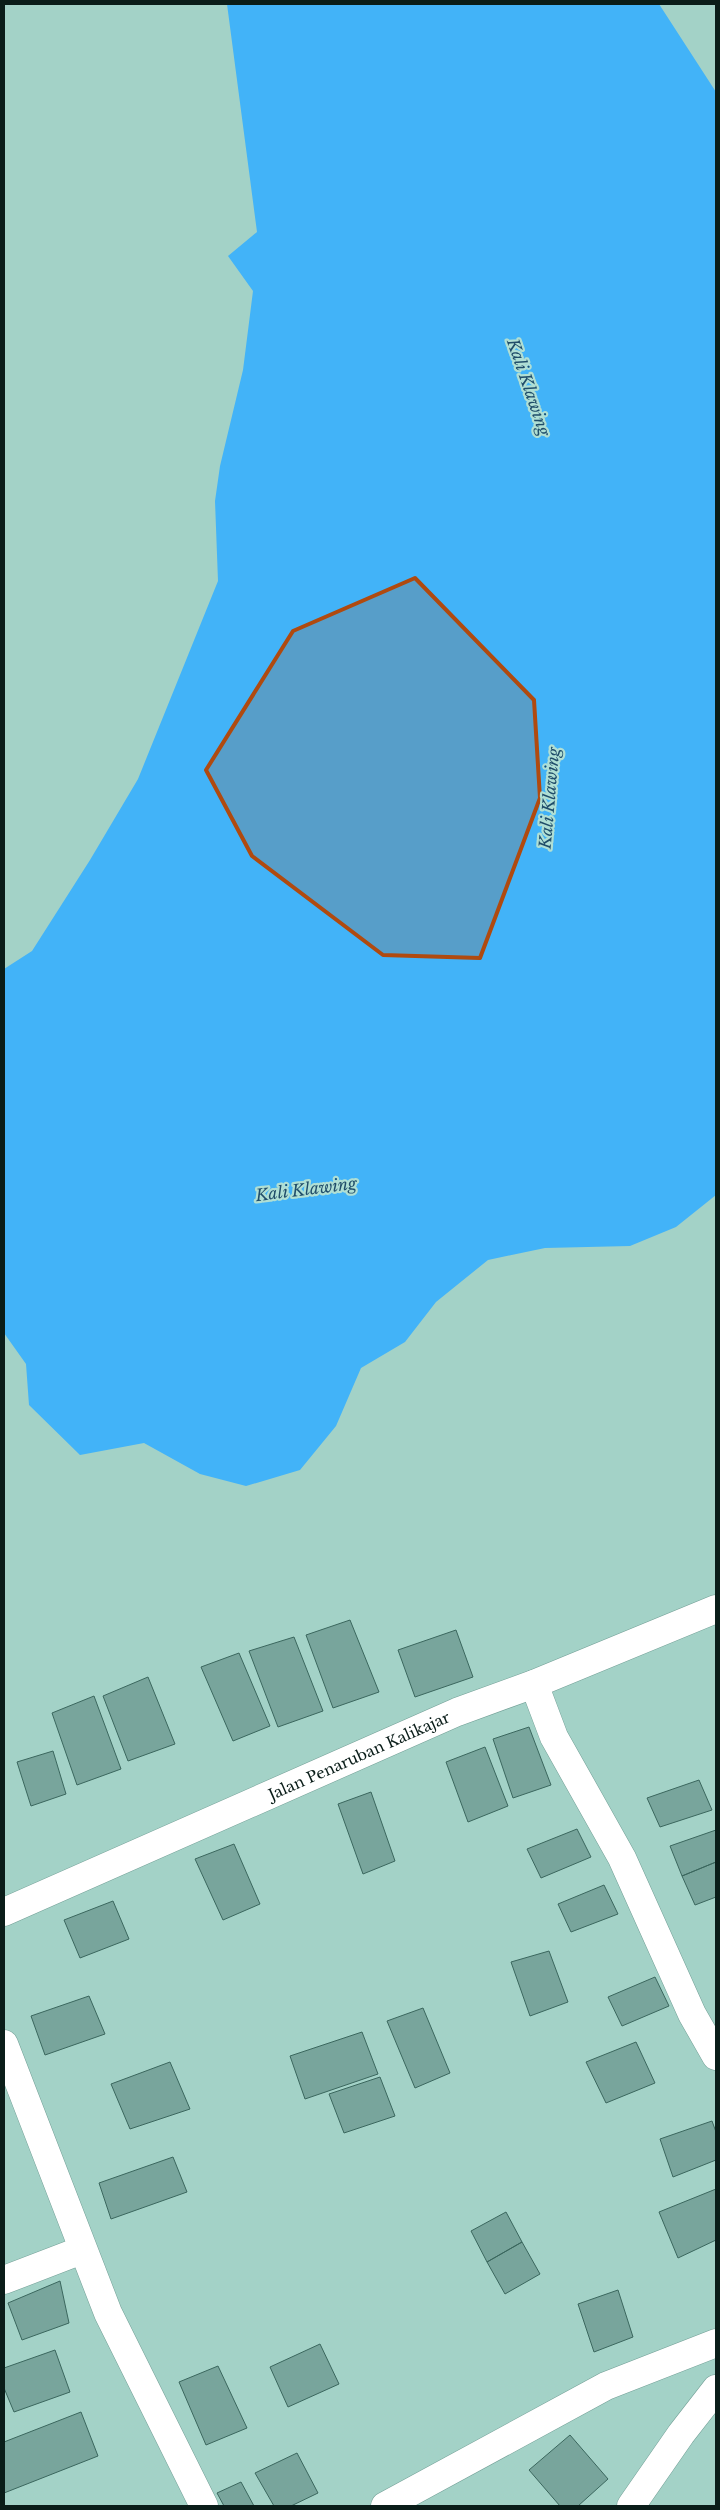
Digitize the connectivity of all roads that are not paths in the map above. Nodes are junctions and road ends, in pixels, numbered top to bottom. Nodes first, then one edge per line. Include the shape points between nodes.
1 (716, 1609) edge
2 (534, 1684) junction
3 (4, 1912) edge
4 (4, 2044) edge
5 (716, 2056) edge
6 (82, 2250) junction
7 (4, 2280) edge
8 (716, 2343) edge
9 (716, 2390) edge
10 (204, 2506) edge
11 (385, 2506) edge
12 (631, 2506) edge

1 - 2 street, Jalan Penaruban Kalikajar
2 - 3 street, Jalan Penaruban Kalikajar via 457,1712
2 - 5 street via 554,1737 622,1858 692,2014
4 - 6 street
6 - 7 street
6 - 10 street via 108,2314
8 - 11 street via 606,2386
9 - 12 street

